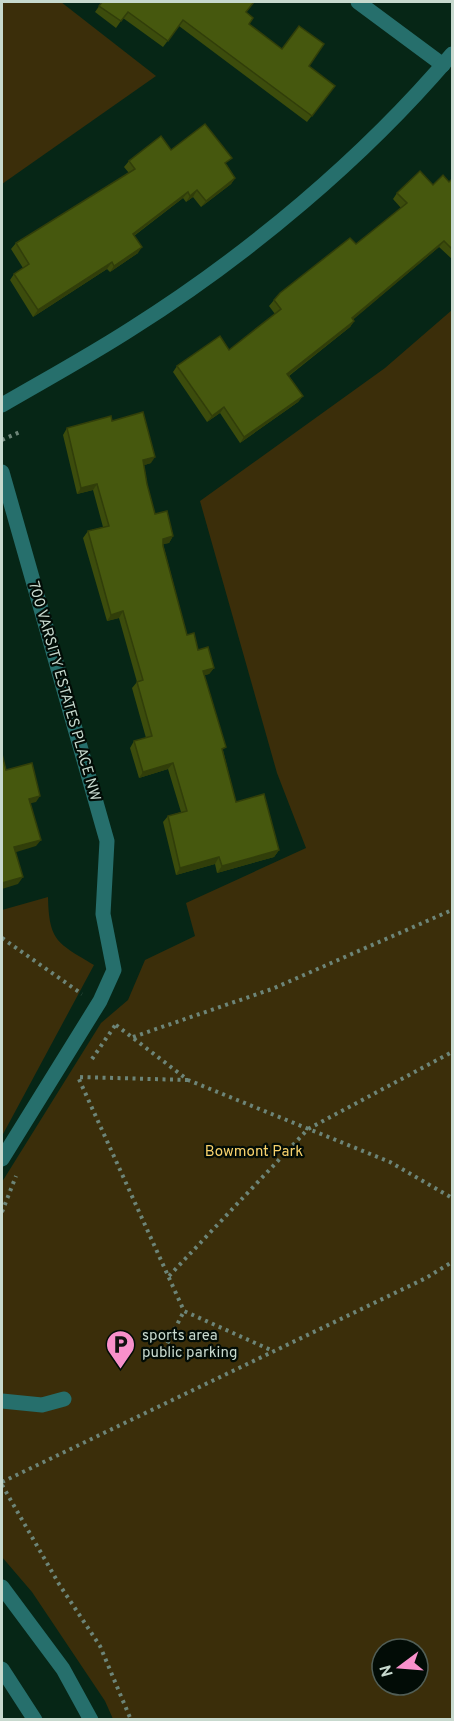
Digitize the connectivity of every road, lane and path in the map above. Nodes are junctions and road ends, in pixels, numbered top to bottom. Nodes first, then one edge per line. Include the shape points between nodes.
1 (358, 2) edge
2 (448, 59) edge
3 (2, 405) edge
4 (22, 431) dead end
5 (2, 440) edge
6 (2, 472) edge
7 (453, 910) edge
8 (2, 938) edge
9 (100, 1001) junction
10 (117, 1025) dead end
11 (133, 1038) junction
12 (453, 1052) edge
13 (188, 1080) junction
14 (309, 1128) junction
15 (2, 1159) edge
16 (453, 1198) edge
17 (453, 1262) edge
18 (169, 1276) junction
19 (184, 1311) junction
20 (164, 1350) dead end
21 (273, 1351) junction
22 (64, 1399) dead end
23 (2, 1401) edge
24 (2, 1483) edge
25 (2, 1587) edge
26 (2, 1669) edge
27 (35, 1719) edge
28 (92, 1719) edge
29 (131, 1719) edge

1 - 2 street
2 - 3 street via 345,163 280,220 132,328
4 - 5 path
6 - 9 street, 700 VARSITY ESTATES PLACE NW via 107,841 103,914 114,970
7 - 11 path via 272,989
8 - 9 path via 88,998
9 - 15 street, 700 VARSITY ESTATES PLACE NW
10 - 11 path
11 - 13 path
12 - 14 path
13 - 14 path
13 - 18 path via 78,1077
14 - 16 path via 390,1162
14 - 18 path
17 - 21 path
18 - 19 path
19 - 20 path
19 - 21 path
21 - 24 path
22 - 23 street via 42,1406
24 - 29 path via 100,1646
25 - 28 street via 63,1669
26 - 27 street

